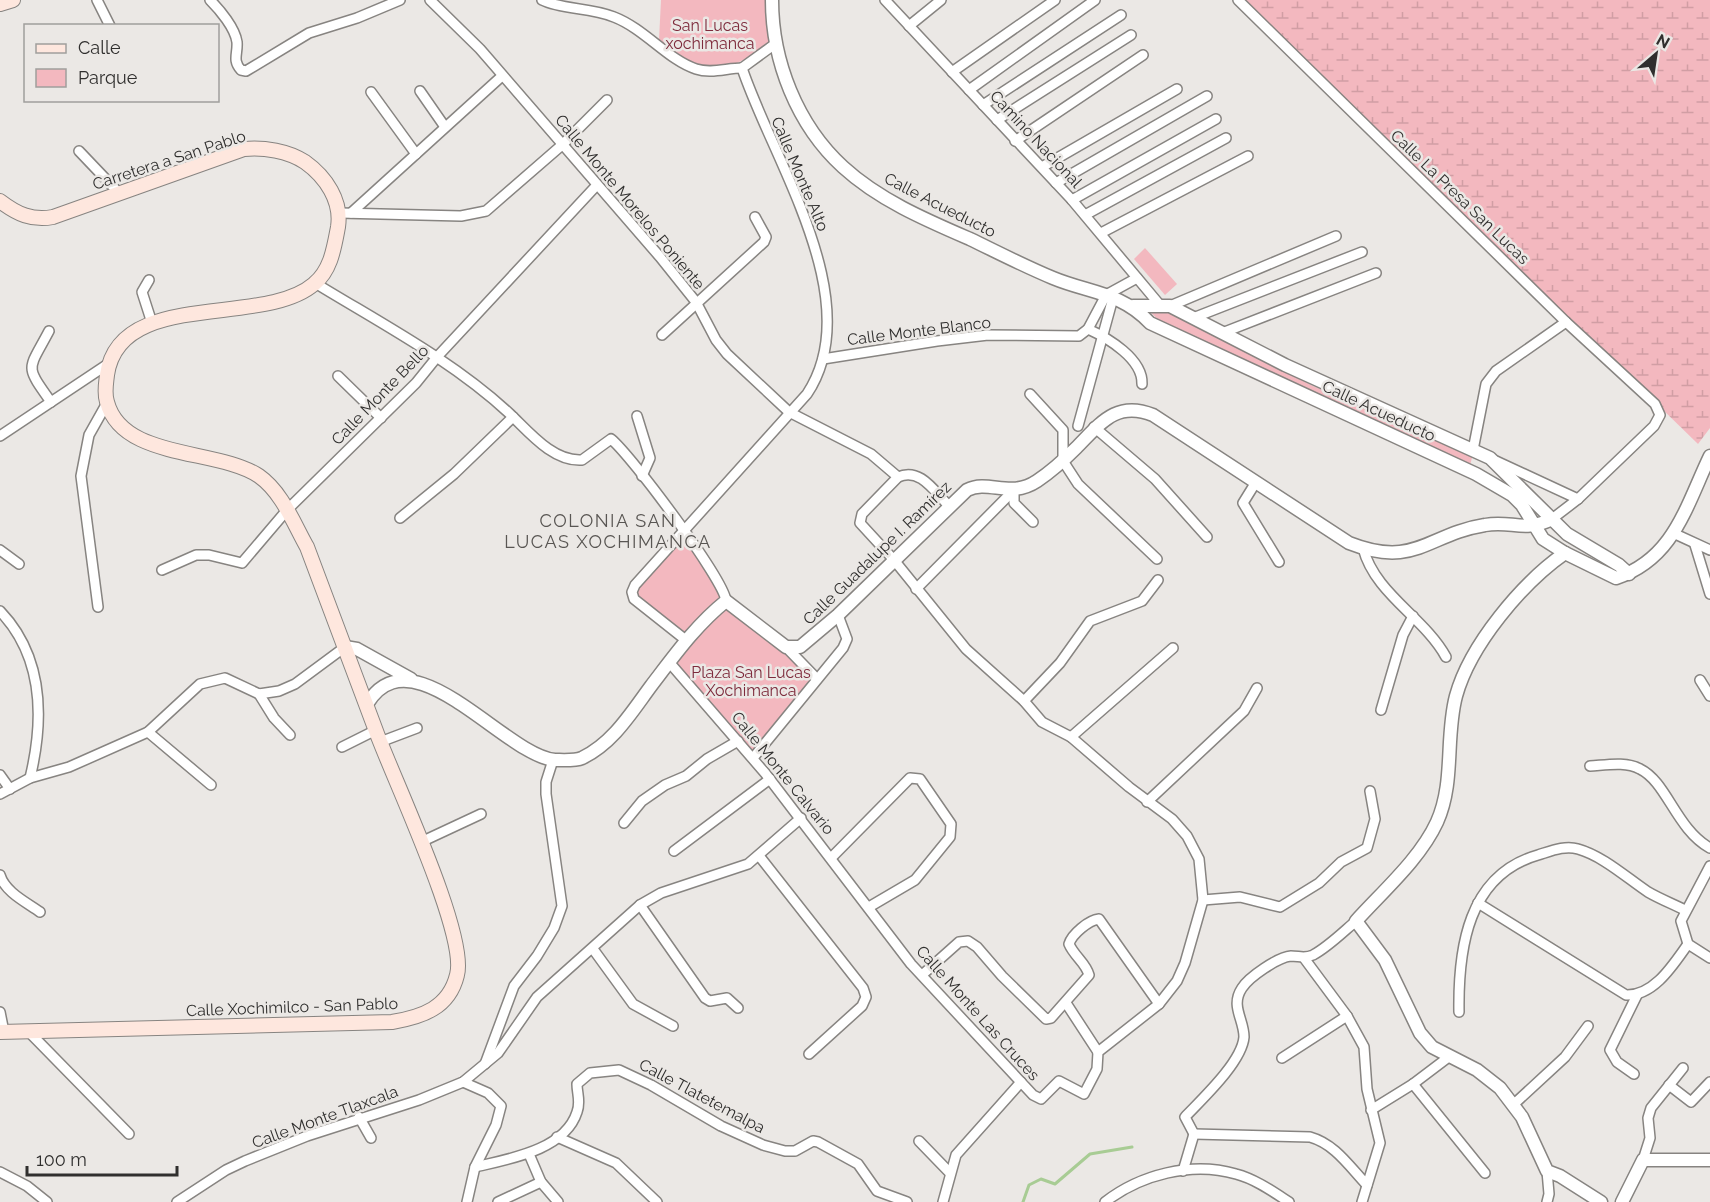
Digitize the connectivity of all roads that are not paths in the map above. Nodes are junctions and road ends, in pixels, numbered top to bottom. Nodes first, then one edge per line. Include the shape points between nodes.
1 (13, 0) edge
2 (97, 0) edge
3 (210, 0) edge
4 (400, 0) edge
5 (430, 0) edge
6 (542, 0) edge
7 (772, 0) edge
8 (885, 0) edge
9 (941, 0) edge
10 (1054, 0) edge
11 (1095, 0) edge
12 (1238, 0) edge
13 (0, 4) edge
14 (1121, 15) dead end
15 (109, 24) edge
16 (909, 26) junction
17 (1131, 35) dead end
18 (775, 45) junction
19 (1143, 55) dead end
20 (742, 68) junction
21 (952, 72) junction
22 (502, 76) junction
23 (1177, 89) dead end
24 (969, 90) junction
25 (420, 91) dead end
26 (370, 92) dead end
27 (1208, 96) dead end
28 (607, 100) dead end
29 (983, 105) junction
30 (1216, 119) dead end
31 (997, 120) junction
32 (445, 127) junction
33 (1226, 138) dead end
34 (1015, 141) junction
35 (562, 145) junction
36 (79, 151) dead end
37 (416, 154) junction
38 (1248, 156) dead end
39 (1042, 167) junction
40 (1056, 183) junction
41 (596, 186) junction
42 (119, 193) junction
43 (1072, 200) junction
44 (0, 201) edge
45 (346, 213) junction
46 (1085, 215) junction
47 (755, 217) dead end
48 (1101, 233) junction
49 (1336, 236) dead end
50 (1362, 252) dead end
51 (1376, 273) dead end
52 (1137, 278) junction
53 (149, 280) dead end
54 (315, 283) junction
55 (1110, 296) junction
56 (696, 302) junction
57 (1164, 305) junction
58 (1133, 306) junction
59 (1193, 318) junction
60 (1566, 322) junction
61 (152, 323) junction
62 (1088, 329) junction
63 (49, 331) dead end
64 (1222, 333) junction
65 (662, 335) dead end
66 (1103, 336) junction
67 (437, 357) junction
68 (823, 359) junction
69 (108, 364) junction
70 (338, 376) dead end
71 (1143, 384) dead end
72 (1030, 394) dead end
73 (51, 402) junction
74 (107, 403) junction
75 (789, 412) junction
76 (637, 416) dead end
77 (513, 417) junction
78 (381, 418) junction
79 (1078, 426) dead end
80 (1094, 427) junction
81 (0, 436) edge
82 (1481, 454) junction
83 (1710, 456) edge
84 (1063, 461) junction
85 (1476, 474) junction
86 (642, 476) junction
87 (898, 477) junction
88 (1256, 482) junction
89 (1014, 490) junction
90 (1578, 499) junction
91 (949, 506) junction
92 (287, 510) junction
93 (400, 518) dead end
94 (1552, 519) junction
95 (1033, 522) dead end
96 (1536, 527) junction
97 (684, 530) junction
98 (1673, 533) junction
99 (1207, 537) dead end
100 (1543, 539) junction
101 (1695, 545) junction
102 (1363, 548) junction
103 (1590, 549) junction
104 (0, 550) edge
105 (1710, 550) edge
106 (1564, 553) junction
107 (1157, 559) dead end
108 (894, 560) junction
109 (1582, 561) junction
110 (1279, 562) dead end
111 (19, 564) dead end
112 (1546, 567) junction
113 (162, 570) dead end
114 (1629, 574) junction
115 (1158, 580) dead end
116 (916, 589) junction
117 (1710, 594) edge
118 (726, 601) junction
119 (98, 607) dead end
120 (0, 611) edge
121 (838, 615) junction
122 (1413, 616) junction
123 (687, 641) junction
124 (345, 647) junction
125 (786, 647) junction
126 (1173, 648) dead end
127 (1446, 657) dead end
128 (669, 662) junction
129 (817, 679) junction
130 (415, 680) junction
131 (1700, 680) dead end
132 (1257, 688) dead end
133 (259, 694) junction
134 (1710, 696) edge
135 (1024, 701) junction
136 (367, 704) junction
137 (1381, 710) dead end
138 (417, 728) dead end
139 (148, 732) junction
140 (290, 735) dead end
141 (378, 736) junction
142 (1071, 737) junction
143 (738, 741) junction
144 (342, 747) dead end
145 (753, 758) junction
146 (553, 760) junction
147 (1590, 766) dead end
148 (0, 775) edge
149 (30, 778) junction
150 (770, 779) junction
151 (211, 785) dead end
152 (10, 789) junction
153 (1370, 791) dead end
154 (0, 794) edge
155 (1147, 802) junction
156 (481, 814) dead end
157 (801, 818) junction
158 (624, 823) dead end
159 (421, 842) junction
160 (1710, 848) edge
161 (674, 851) dead end
162 (760, 857) junction
163 (832, 857) junction
164 (1710, 866) edge
165 (0, 875) edge
166 (1203, 900) junction
167 (1478, 903) junction
168 (640, 905) junction
169 (869, 907) junction
170 (1685, 910) junction
171 (40, 912) dead end
172 (1356, 921) junction
173 (1688, 944) junction
174 (593, 949) junction
175 (1304, 958) junction
176 (1710, 958) edge
177 (922, 975) junction
178 (1637, 995) junction
179 (1066, 1003) junction
180 (1159, 1004) junction
181 (738, 1008) dead end
182 (0, 1012) edge
183 (1459, 1012) dead end
184 (1347, 1016) junction
185 (672, 1026) dead end
186 (1588, 1026) dead end
187 (2, 1032) edge
188 (29, 1032) junction
189 (1098, 1052) junction
190 (809, 1054) dead end
191 (1450, 1056) junction
192 (1282, 1058) dead end
193 (485, 1066) junction
194 (1683, 1068) dead end
195 (1634, 1074) dead end
196 (463, 1082) junction
197 (1021, 1082) junction
198 (1710, 1082) edge
199 (1413, 1084) junction
200 (1669, 1085) junction
201 (1514, 1105) junction
202 (1371, 1110) junction
203 (359, 1117) junction
204 (129, 1134) dead end
205 (1194, 1134) junction
206 (557, 1137) junction
207 (371, 1138) dead end
208 (919, 1141) dead end
209 (529, 1155) junction
210 (1643, 1160) junction
211 (1710, 1160) edge
212 (475, 1167) junction
213 (1183, 1171) junction
214 (1546, 1171) junction
215 (0, 1173) edge
216 (950, 1173) junction
217 (1485, 1173) dead end
218 (541, 1182) junction
219 (1367, 1185) junction
220 (47, 1202) edge
221 (177, 1202) edge
222 (467, 1202) edge
223 (498, 1202) edge
224 (558, 1202) edge
225 (657, 1202) edge
226 (907, 1202) edge
227 (942, 1202) edge
228 (1104, 1202) edge
229 (1288, 1202) edge
230 (1362, 1202) edge
231 (1547, 1202) edge
232 (1601, 1202) edge
233 (1622, 1202) edge

1 - 13 main road
2 - 15 street
3 - 4 street via 233,31 237,42 236,65 246,71 309,33
5 - 22 street, Calle Monte Morelos Poniente
6 - 20 street via 593,9 616,18 697,69 710,72
7 - 18 street, Calle Acueducto
8 - 16 street, Camino Nacional
9 - 16 street
10 - 21 street
11 - 24 street
12 - 60 street, Calle La Presa San Lucas
14 - 29 street
16 - 21 street, Camino Nacional
17 - 31 street
18 - 20 street
18 - 55 street, Calle Acueducto via 783,74 801,111 820,142 843,168 884,197 933,223 1054,278
19 - 34 street
20 - 68 street, Calle Monte Alto via 814,244 822,274 826,323
21 - 24 street, Camino Nacional
22 - 32 street
22 - 35 street, Calle Monte Morelos Poniente
23 - 39 street
24 - 29 street, Camino Nacional
25 - 32 street
26 - 37 street
27 - 40 street
28 - 35 street
29 - 31 street, Camino Nacional
30 - 43 street
31 - 34 street, Camino Nacional
32 - 37 street
33 - 46 street
34 - 39 street, Camino Nacional
35 - 41 street, Calle Monte Morelos Poniente
35 - 45 street via 496,204 475,215
36 - 42 street
37 - 45 street
38 - 48 street
39 - 40 street, Camino Nacional
40 - 43 street, Camino Nacional
41 - 56 street, Calle Monte Morelos Poniente
41 - 67 street, Calle Monte Bello
42 - 44 main road, Carretera a San Pablo via 40,219 25,216
42 - 45 main road, Carretera a San Pablo via 244,149 262,147 302,160 313,168
43 - 46 street, Camino Nacional
45 - 54 main road via 328,266
46 - 48 street, Camino Nacional
47 - 56 street via 766,237 764,242
48 - 52 street, Camino Nacional
49 - 57 street
50 - 59 street
51 - 64 street
52 - 55 street
52 - 57 street, Camino Nacional
53 - 61 street via 142,292
54 - 61 main road via 291,298
54 - 67 street
55 - 58 street, Calle Acueducto
55 - 62 street
55 - 66 street
56 - 65 street
56 - 75 street, Calle Monte Morelos Poniente via 722,347
57 - 58 street, Calle Acueducto
57 - 59 street, Calle Acueducto
58 - 85 street, Calle Acueducto via 1150,322
59 - 64 street, Calle Acueducto
60 - 82 street via 1496,371 1486,384
60 - 90 street, Calle La Presa San Lucas via 1655,404 1660,415 1654,426
61 - 69 main road via 123,340
62 - 66 street
62 - 68 street, Calle Monte Blanco via 1072,338 988,336 937,340
63 - 73 street via 30,367
64 - 82 street, Calle Acueducto
66 - 71 street via 1137,365
66 - 79 street
67 - 77 street via 485,391
67 - 78 street, Calle Monte Bello
68 - 75 street, Calle Monte Alto via 817,379
69 - 73 street
69 - 74 main road
70 - 78 street
72 - 84 street via 1063,430
73 - 81 street
74 - 92 main road via 119,424 134,437 248,469 262,478
74 - 119 street via 89,435 81,476
75 - 87 street, Calle Monte Morelos Poniente via 871,454
75 - 97 street, Calle Monte Alto
76 - 86 street via 650,458
77 - 86 street via 539,443 576,460 611,439
77 - 93 street via 454,474
78 - 92 street, Calle Monte Bello
80 - 84 street
80 - 88 street via 1113,414 1144,412
80 - 99 street via 1155,479
82 - 85 street
82 - 90 street, Calle Acueducto
82 - 94 street, Calle Acueducto
83 - 98 street
84 - 89 street via 1029,486
84 - 107 street via 1077,484
85 - 96 street, Calle Acueducto via 1512,495
86 - 97 street
87 - 91 street via 909,472 917,474
87 - 108 street via 859,519
88 - 102 street via 1348,543
88 - 110 street via 1243,504
89 - 91 street, Calle Guadalupe I. Ramírez via 974,486
89 - 95 street via 1014,503
89 - 116 street
90 - 94 street
91 - 108 street, Calle Guadalupe I. Ramírez
92 - 113 street, Calle Monte Bello via 242,563 196,555
92 - 124 main road via 307,547
94 - 96 street
94 - 103 street, Calle Acueducto
96 - 100 street
96 - 102 street via 1493,523 1409,551 1393,553
97 - 118 street via 719,582
97 - 123 street via 632,592 634,599
98 - 101 street
98 - 114 street via 1660,553
100 - 106 street
100 - 112 street
101 - 105 street
101 - 117 street
102 - 122 street via 1368,566
103 - 109 street
103 - 114 street, Calle Acueducto
104 - 111 street
106 - 109 street
106 - 112 street
108 - 116 street
108 - 121 street, Calle Guadalupe I. Ramírez
109 - 114 street via 1616,578
112 - 172 street via 1511,600 1456,696 1448,783 1437,822 1404,868
115 - 135 street via 1142,601 1090,621 1060,663
116 - 135 street via 966,649
118 - 123 street via 709,614
118 - 125 street
120 - 149 street via 27,653 36,676 36,753
121 - 125 street, Calle Guadalupe I. Ramírez via 800,647
121 - 129 street via 847,639
122 - 127 street via 1438,642
122 - 137 street via 1403,635
123 - 128 street
124 - 130 street via 357,649
124 - 133 street via 295,684
124 - 136 main road
125 - 129 street
126 - 142 street
128 - 143 street, Calle Monte Calvario
128 - 146 street via 605,743 580,759
129 - 145 street
130 - 136 street via 389,684 373,694
130 - 146 street
131 - 134 street
132 - 155 street via 1244,711
133 - 139 street via 225,678 200,684
133 - 140 street
135 - 142 street via 1042,722
136 - 141 main road, Calle Xochimilco - San Pablo
138 - 141 street
139 - 149 street via 69,767
139 - 151 street
141 - 144 street
141 - 159 main road, Calle Xochimilco - San Pablo
142 - 155 street
143 - 145 street, Calle Monte Calvario
143 - 158 street via 642,801
145 - 150 street, Calle Monte Calvario
146 - 193 street via 546,794 562,906 554,928 514,986
147 - 160 street via 1624,764 1641,769 1686,829
148 - 152 street
149 - 152 street
150 - 157 street, Calle Monte Calvario
150 - 161 street
152 - 154 street
153 - 166 street via 1375,819 1367,848 1341,862 1319,883 1280,907 1249,898
155 - 166 street via 1180,827 1199,859
156 - 159 street
157 - 162 street, Calle Monte Tlaxcala
157 - 163 street, Calle Monte Calvario
159 - 188 main road, Calle Xochimilco - San Pablo via 456,939 459,964 451,990 422,1017 380,1022
162 - 168 street, Calle Monte Tlaxcala via 661,893
162 - 190 street via 863,988 866,997 862,1006
163 - 169 street, Calle Monte Calvario
163 - 169 street via 910,778 920,779 951,824 950,837 915,880
164 - 170 street
165 - 171 street via 12,893
166 - 180 street via 1185,963
167 - 170 street via 1489,885 1515,863 1571,848 1588,853
167 - 178 street via 1610,986 1626,995
167 - 183 street via 1466,937 1458,987
168 - 174 street, Calle Monte Tlaxcala
168 - 181 street via 705,998 727,998
169 - 177 street, Calle Monte Las Cruces
170 - 173 street via 1682,921
172 - 175 street
172 - 191 street via 1385,960 1420,1033 1432,1047
173 - 176 street
173 - 178 street via 1663,976
174 - 185 street via 633,1004
174 - 193 street, Calle Monte Tlaxcala via 537,997
175 - 184 street
175 - 205 street via 1282,959 1241,989 1236,1010 1244,1035 1242,1046 1233,1063 1185,1117
177 - 179 street via 964,941 977,947 1046,1019
177 - 197 street, Calle Monte Las Cruces
178 - 195 street via 1610,1050 1617,1062
179 - 180 street via 1089,975 1069,944 1092,920 1099,919
179 - 189 street
180 - 189 street
182 - 187 street
184 - 192 street
184 - 202 street via 1364,1047
186 - 201 street via 1565,1057
187 - 188 main road, Calle Xochimilco - San Pablo
188 - 204 street
189 - 197 street, Calle Monte Las Cruces via 1097,1069 1084,1094 1059,1081 1041,1099
191 - 199 street
191 - 201 street via 1489,1078
193 - 196 street, Calle Monte Tlaxcala
194 - 200 street
196 - 203 street, Calle Monte Tlaxcala via 419,1100
196 - 212 street via 488,1093 501,1106
197 - 216 street via 964,1143
198 - 200 street via 1691,1102
199 - 202 street
199 - 217 street
200 - 210 street via 1651,1108 1650,1138
201 - 214 street
202 - 219 street via 1380,1143
203 - 207 street
203 - 221 street, Calle Monte Tlaxcala via 226,1170
205 - 213 street
205 - 219 street via 1281,1134 1323,1140
206 - 209 street, Calle Tlatetemalpa
206 - 225 street via 616,1163
206 - 226 street, Calle Tlatetemalpa via 571,1127 578,1112 577,1084 583,1077 590,1072 619,1070 763,1145 795,1151 818,1142 858,1164 877,1191
208 - 216 street
209 - 212 street, Calle Tlatetemalpa
209 - 218 street
210 - 211 street
210 - 233 street
212 - 222 street
213 - 228 street via 1140,1180
213 - 229 street via 1237,1174
214 - 231 street
214 - 232 street
215 - 220 street via 27,1186
216 - 227 street
218 - 223 street
218 - 224 street
219 - 230 street

